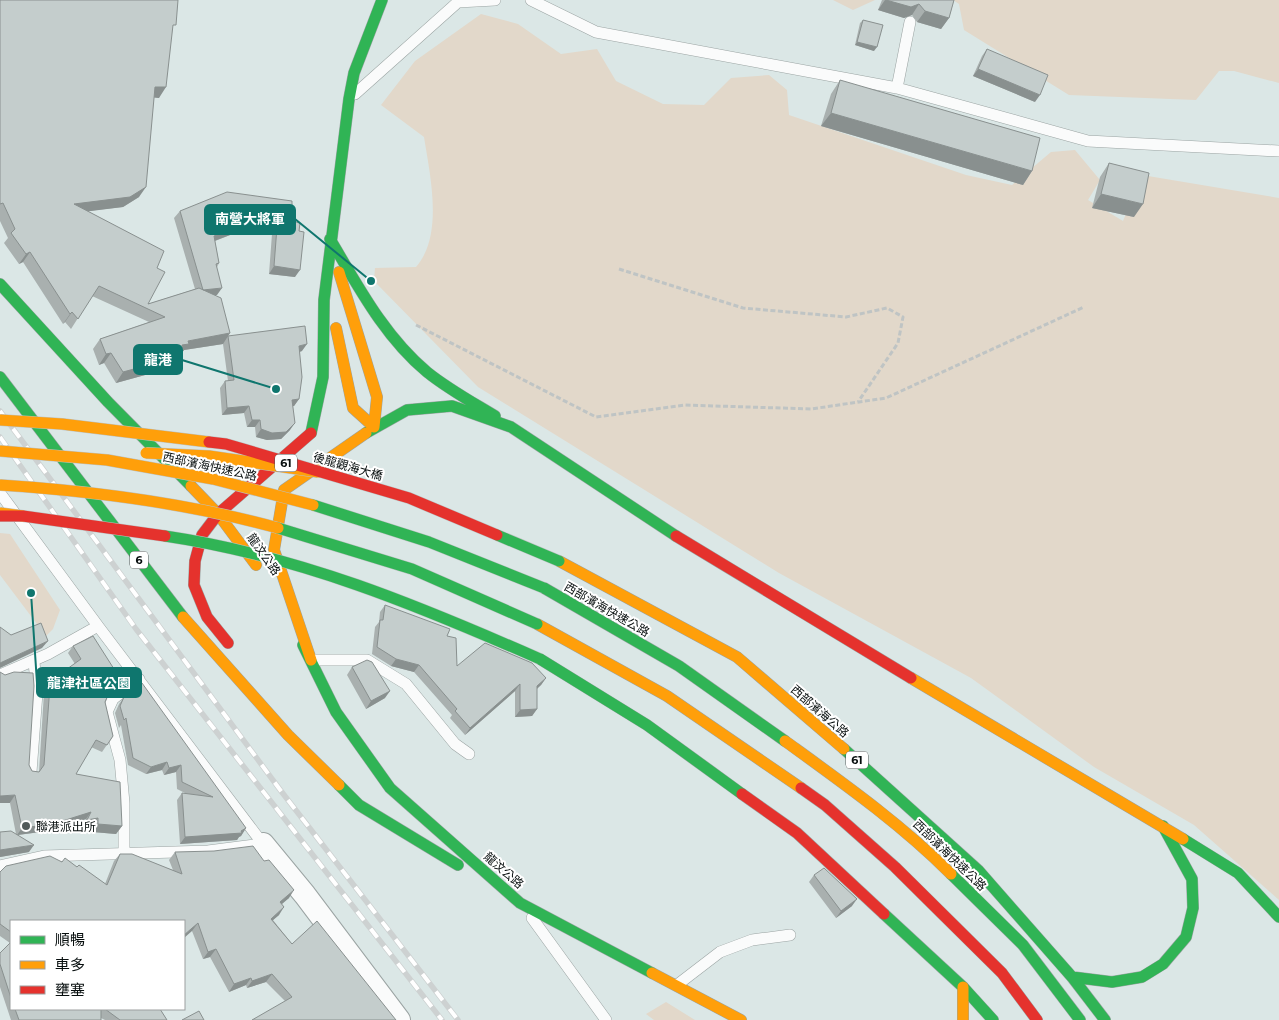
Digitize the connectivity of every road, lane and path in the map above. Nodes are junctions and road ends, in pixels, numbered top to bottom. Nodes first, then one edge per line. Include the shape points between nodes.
1 (382, 0) edge
2 (495, 0) edge
3 (531, 0) edge
4 (910, 22) edge
5 (897, 88) junction
6 (349, 100) junction
7 (1279, 151) edge
8 (330, 239) junction
9 (619, 269) dead end
10 (0, 284) edge
11 (1084, 307) dead end
12 (412, 323) dead end
13 (0, 377) edge
14 (75, 384) dead end
15 (108, 402) junction
16 (857, 402) junction
17 (0, 420) edge
18 (374, 427) junction
19 (511, 427) junction
20 (347, 430) dead end
21 (316, 433) junction
22 (0, 451) edge
23 (318, 472) junction
24 (0, 485) edge
25 (284, 490) junction
26 (0, 493) edge
27 (0, 514) edge
28 (218, 514) junction
29 (559, 561) joint
30 (265, 577) dead end
31 (279, 602) dead end
32 (98, 626) junction
33 (238, 654) dead end
34 (311, 660) junction
35 (34, 662) junction
36 (0, 676) edge
37 (139, 679) junction
38 (259, 686) dead end
39 (288, 734) junction
40 (469, 754) dead end
41 (31, 772) edge
42 (1162, 825) junction
43 (263, 844) junction
44 (124, 853) junction
45 (0, 866) edge
46 (520, 902) junction
47 (1279, 917) edge
48 (790, 935) dead end
49 (628, 973) dead end
50 (1072, 977) junction
51 (677, 985) junction
52 (963, 987) junction
53 (399, 1020) edge
54 (606, 1020) edge
55 (741, 1020) edge
56 (963, 1020) edge
57 (993, 1020) edge
58 (1037, 1020) edge
59 (1080, 1020) edge
60 (1105, 1020) edge

1 - 6 main road via 354,73
2 - 6 lane via 458,2
3 - 5 lane via 596,32
4 - 5 lane
5 - 7 lane via 1088,141
6 - 8 main road
8 - 18 main road via 377,397
8 - 18 main road via 333,308 341,359 353,408
8 - 19 main road via 370,307 399,344 428,372
8 - 21 main road
9 - 16 path via 743,308 846,317 887,308 903,317 898,343
10 - 15 main road, 龍汶公路
11 - 16 path via 886,398
12 - 16 path via 596,417 685,406 812,409
13 - 39 main road, 龍汶公路 / 6 via 181,614
14 - 28 main road via 170,480
15 - 21 main road via 191,472 221,484 246,479
15 - 28 main road, 龍汶公路
17 - 23 main road, 後龍觀海大橋 / 61, bridge via 62,424 226,444
18 - 19 main road via 407,410 452,406
18 - 20 main road
18 - 25 main road
19 - 42 main road via 682,541
21 - 28 main road
22 - 23 main road, bridge via 87,449 209,456
22 - 59 main road, 西部濱海快速公路 / 61, bridge via 107,460 213,479 295,499 429,542 544,588 679,666 841,781 918,841 1023,946
23 - 29 main road, 後龍觀海大橋 / 61, bridge via 410,498
24 - 58 main road, bridge via 142,499 266,525 395,564 537,624 667,696 825,805 895,867 995,966
25 - 28 main road
25 - 34 main road via 274,550
26 - 32 lane
27 - 52 main road, bridge via 210,544 351,581 428,610 540,659 648,725 797,833
28 - 30 main road, 龍汶公路
28 - 33 main road via 202,535 195,561 194,585 207,617
29 - 50 main road, 西部濱海公路 / 61 via 737,657 978,870
31 - 34 main road, 龍汶公路
32 - 35 lane
32 - 37 lane
34 - 40 lane via 367,660 406,684 455,744
34 - 46 main road, 龍汶公路 via 336,712 390,788
35 - 36 lane
35 - 41 lane via 37,693
37 - 43 lane
37 - 44 lane via 113,699 108,712 120,760
38 - 39 main road
39 - 46 main road, 龍汶公路 / 6 via 359,805
42 - 47 main road via 1238,873
42 - 50 main road via 1192,879 1193,908 1186,937 1163,964 1142,978 1112,982
43 - 44 lane via 208,851
43 - 53 street
44 - 45 lane via 44,856
46 - 49 main road
46 - 51 main road
46 - 54 lane
48 - 51 lane via 752,940 720,952
50 - 60 main road, 西部濱海公路 / 61
51 - 55 main road
52 - 56 main road
52 - 57 main road

